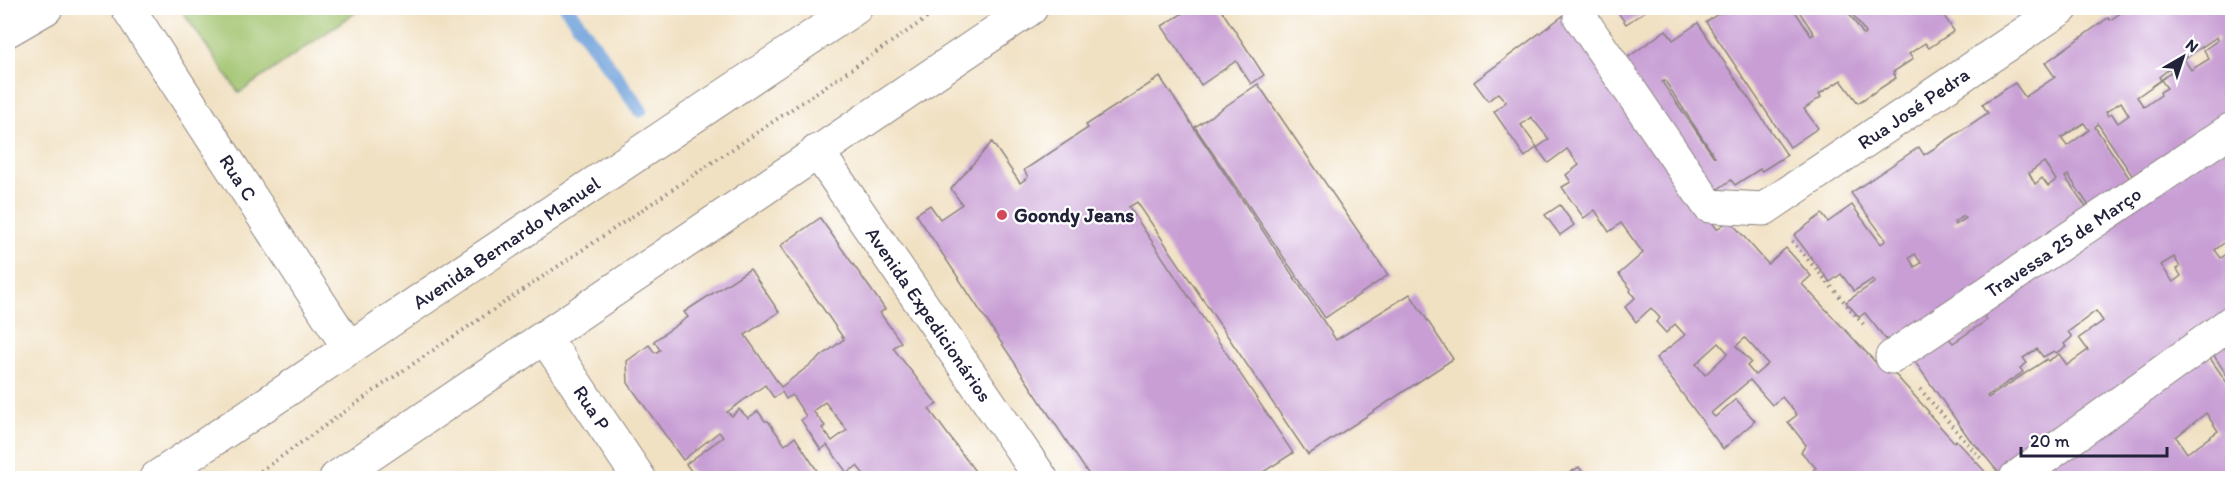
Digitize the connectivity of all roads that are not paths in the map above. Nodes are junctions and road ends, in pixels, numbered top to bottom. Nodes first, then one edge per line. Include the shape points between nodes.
1 (46, 8) edge
2 (128, 8) edge
3 (855, 8) edge
4 (1031, 8) edge
5 (2062, 8) edge
6 (1580, 18) dead end
7 (8, 30) edge
8 (2232, 129) edge
9 (817, 151) junction
10 (2232, 322) edge
11 (545, 338) junction
12 (350, 348) junction
13 (1892, 357) dead end
14 (156, 478) edge
15 (336, 478) edge
16 (639, 478) edge
17 (1041, 478) edge
18 (2016, 478) edge

1 - 7 street
2 - 12 street, Rua C
3 - 12 street, Avenida Bernardo Manuel
4 - 9 street
5 - 6 street, Rua José Pedra via 1764,209 1709,206
8 - 13 street, Travessa 25 de Março
9 - 11 street
9 - 17 street, Avenida Expedicionários
10 - 18 street
11 - 15 street
11 - 16 street, Rua P
12 - 14 street, Avenida Bernardo Manuel

